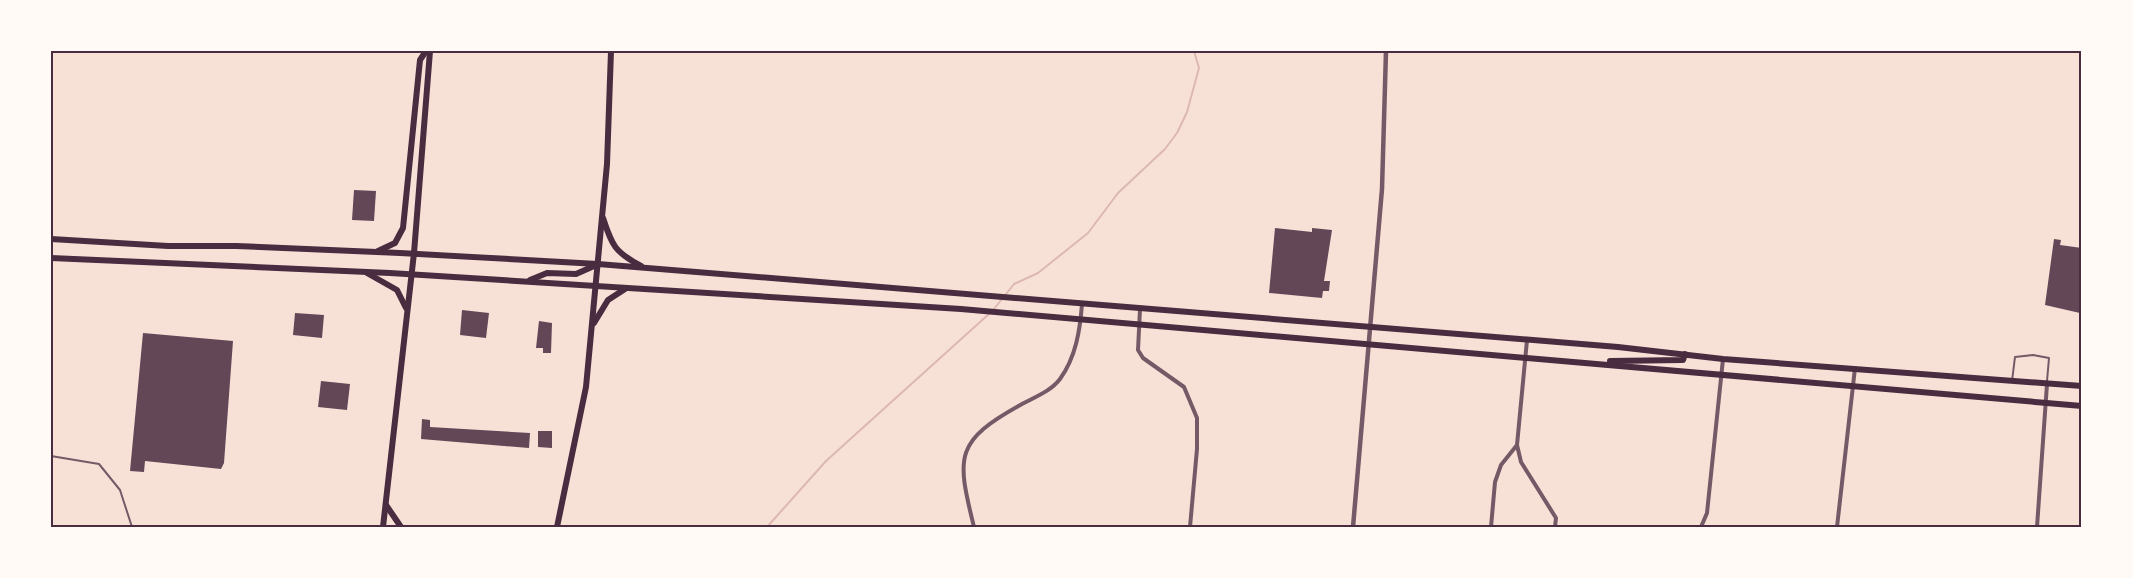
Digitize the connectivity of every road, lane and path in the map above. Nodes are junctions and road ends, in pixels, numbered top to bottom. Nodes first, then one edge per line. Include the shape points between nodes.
1 (428, 51) edge
2 (611, 51) edge
3 (1386, 51) edge
4 (603, 215) junction
5 (51, 239) edge
6 (375, 252) junction
7 (414, 253) junction
8 (51, 258) edge
9 (598, 264) junction
10 (644, 268) junction
11 (363, 272) junction
12 (412, 275) junction
13 (526, 282) junction
14 (596, 285) junction
15 (627, 288) junction
16 (1082, 304) junction
17 (1140, 309) junction
18 (408, 315) junction
19 (1080, 320) junction
20 (1139, 325) junction
21 (592, 326) junction
22 (1371, 328) junction
23 (1527, 340) junction
24 (1369, 344) junction
25 (1685, 354) junction
26 (1526, 357) junction
27 (1723, 359) junction
28 (1598, 362) junction
29 (1855, 368) junction
30 (1722, 374) junction
31 (2012, 381) junction
32 (1851, 384) junction
33 (2047, 384) junction
34 (2082, 386) edge
35 (2046, 403) junction
36 (2082, 406) edge
37 (1517, 445) junction
38 (51, 456) edge
39 (386, 505) junction
40 (132, 527) edge
41 (383, 527) edge
42 (401, 527) edge
43 (557, 527) edge
44 (974, 527) edge
45 (1190, 527) edge
46 (1353, 527) edge
47 (1491, 527) edge
48 (1556, 527) edge
49 (1701, 527) edge
50 (1837, 527) edge
51 (2037, 527) edge

1 - 6 main road via 420,60 403,228 394,243
1 - 7 main road
2 - 4 main road
3 - 22 street via 1383,177
4 - 9 main road
4 - 10 main road via 616,250
5 - 6 main road
6 - 7 main road
7 - 9 main road
7 - 12 main road
8 - 11 main road
9 - 10 main road
9 - 13 main road via 576,274 547,273
9 - 14 main road
10 - 16 main road
11 - 12 main road
11 - 18 main road via 397,290
12 - 13 main road
12 - 18 main road
13 - 14 main road
14 - 15 main road
14 - 21 main road
15 - 19 main road
15 - 21 main road via 608,300
16 - 17 main road
16 - 19 street
17 - 20 street
17 - 22 main road
18 - 39 main road
19 - 20 main road
19 - 44 street via 1075,351 1060,379 1051,388 994,419 971,439 963,475
20 - 24 main road
20 - 45 street via 1138,350 1143,358 1184,387 1197,418
21 - 43 main road via 584,405
22 - 23 main road
22 - 24 street
23 - 25 main road
23 - 26 street
24 - 26 main road
24 - 46 street
25 - 27 main road
25 - 28 main road via 1683,360
26 - 28 main road
26 - 37 street
27 - 29 main road
27 - 30 street
28 - 30 main road
29 - 31 main road
29 - 32 street
30 - 32 main road
30 - 49 street via 1707,513
31 - 33 main road
31 - 33 lane via 2014,357 2033,355 2049,358
32 - 35 main road
32 - 50 street
33 - 34 main road
33 - 35 street
35 - 36 main road
35 - 51 street
37 - 47 street via 1501,465 1495,482
37 - 48 street via 1521,462 1556,518
38 - 40 lane via 99,464 120,490
39 - 41 main road
39 - 42 main road

